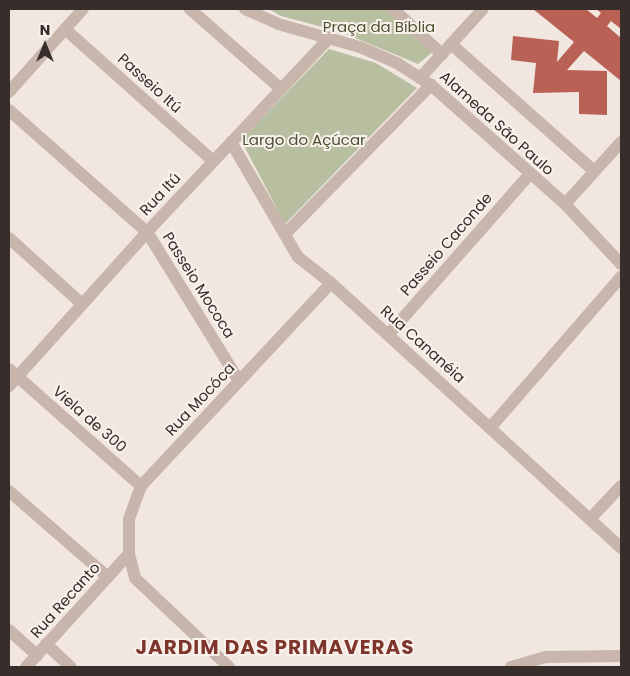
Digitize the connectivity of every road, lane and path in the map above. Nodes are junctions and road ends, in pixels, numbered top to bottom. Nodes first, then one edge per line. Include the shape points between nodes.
1 (190, 9) edge
2 (245, 9) edge
3 (393, 9) edge
4 (483, 9) edge
5 (78, 10) edge
6 (65, 29) junction
7 (330, 37) junction
8 (451, 44) junction
9 (442, 54) junction
10 (426, 81) junction
11 (11, 86) edge
12 (281, 89) junction
13 (9, 110) edge
14 (231, 142) junction
15 (621, 142) edge
16 (213, 161) junction
17 (594, 172) junction
18 (529, 175) junction
19 (565, 204) junction
20 (147, 232) junction
21 (285, 234) junction
22 (9, 238) edge
23 (621, 264) edge
24 (621, 276) edge
25 (331, 283) junction
26 (82, 304) junction
27 (388, 335) junction
28 (11, 377) edge
29 (240, 381) junction
30 (490, 428) junction
31 (141, 486) junction
32 (621, 486) edge
33 (9, 491) edge
34 (590, 519) junction
35 (621, 548) edge
36 (129, 554) junction
37 (108, 577) junction
38 (9, 630) edge
39 (46, 644) junction
40 (37, 655) junction
41 (621, 656) edge
42 (26, 667) edge
43 (70, 667) edge
44 (230, 667) edge
45 (511, 667) edge

1 - 12 street
2 - 7 street, Alameda São Paulo via 278,24
3 - 9 street
4 - 8 street
5 - 6 street
6 - 11 street
6 - 16 street, Passeio Itú
7 - 10 street, Alameda São Paulo via 397,63
7 - 12 street, Rua Itú
8 - 9 street
8 - 17 street
9 - 10 street
10 - 18 street, Alameda São Paulo
10 - 21 street
12 - 14 street, Rua Itú
13 - 20 street
14 - 16 street, Rua Itú
14 - 21 street, Rua Cananéia
15 - 17 street
16 - 20 street, Rua Itú
17 - 19 street
18 - 19 street, Alameda São Paulo
18 - 27 street, Passeio Caconde
19 - 23 street, Alameda São Paulo
20 - 26 street, Rua Itú
20 - 29 street, Passeio Mococa
21 - 25 street, Rua Cananéia via 298,257
22 - 26 street
24 - 30 street
25 - 27 street, Rua Cananéia
25 - 29 street, Rua Mocóca
26 - 28 street, Rua Itú
27 - 30 street, Rua Cananéia
28 - 31 street, Viela de 300
29 - 31 street, Rua Mocóca
30 - 34 street, Rua Cananéia
31 - 36 street, Rua Mocóca via 129,519
32 - 34 street
33 - 37 street
34 - 35 street, Rua Cananéia
36 - 37 street, Rua Recanto
36 - 44 street, Rua Mocóca via 134,578
37 - 39 street, Rua Recanto
38 - 40 street
39 - 40 street, Rua Recanto
39 - 43 street
40 - 42 street, Rua Recanto
41 - 45 street via 546,658

